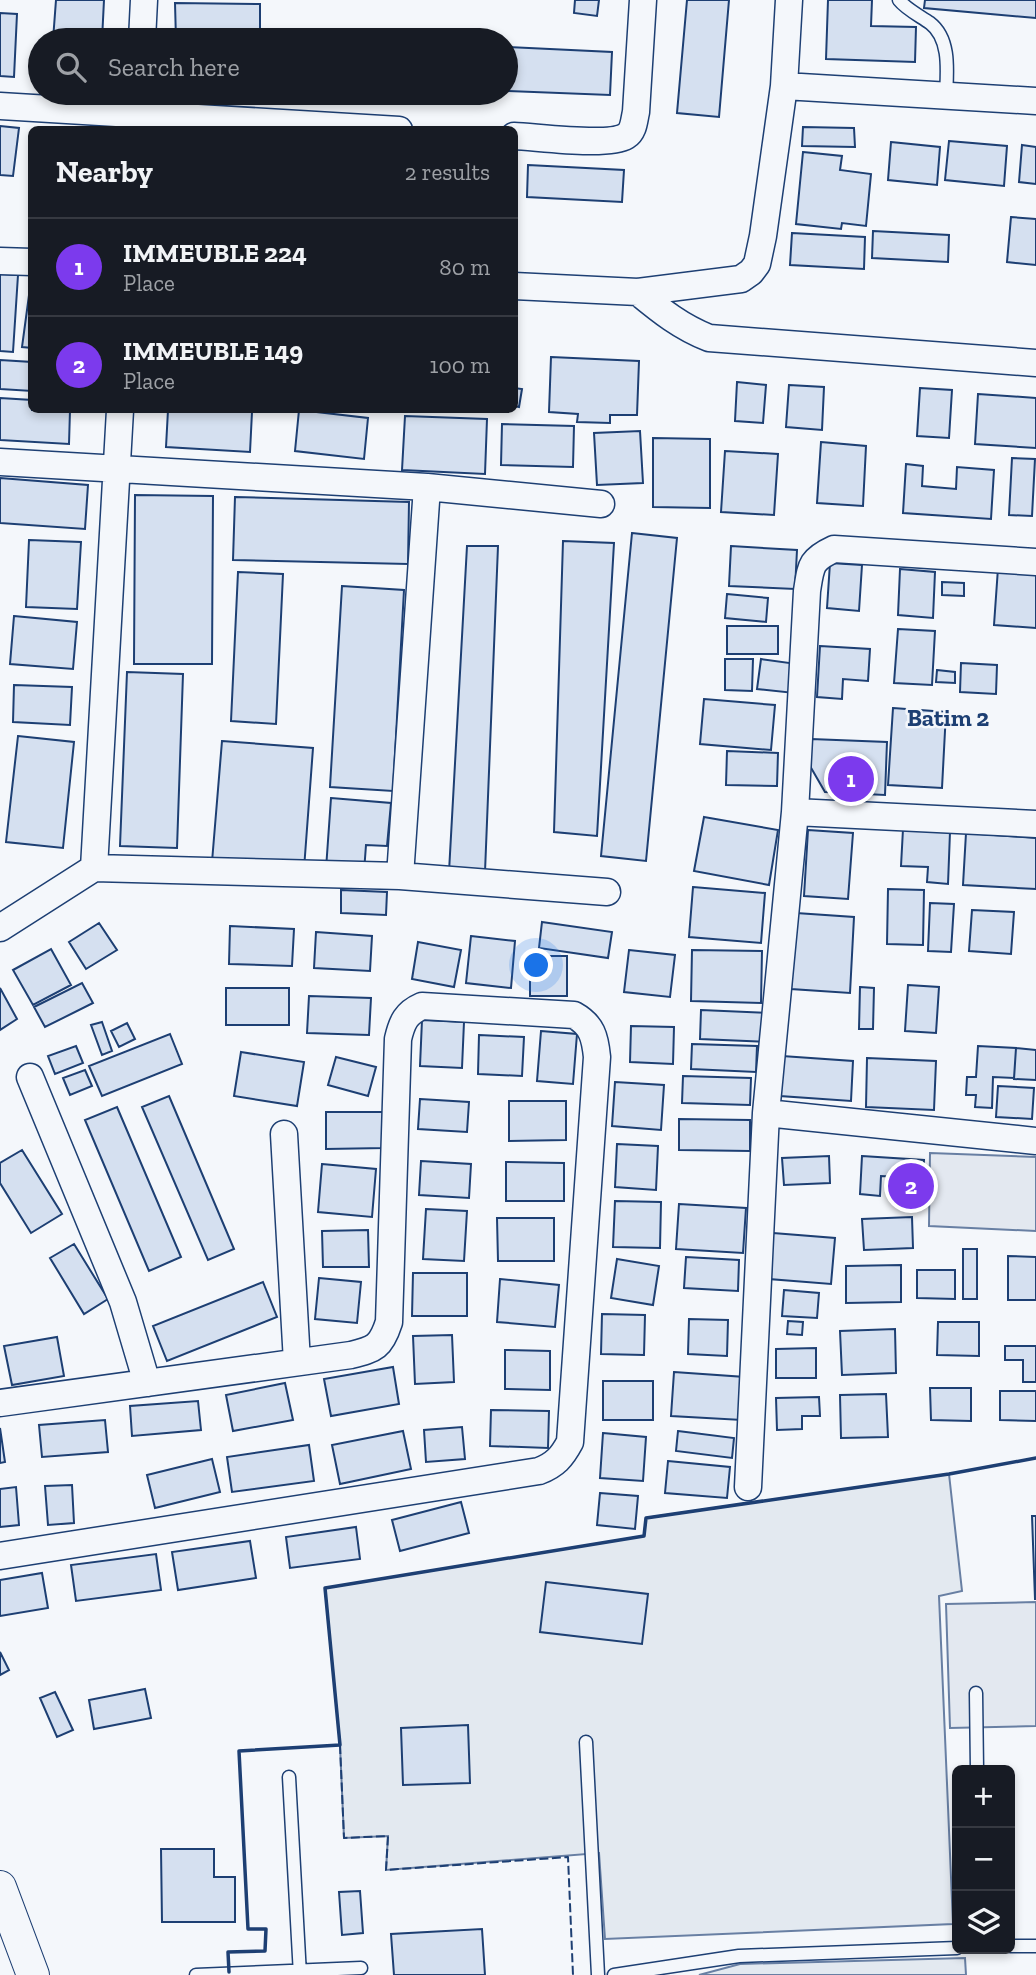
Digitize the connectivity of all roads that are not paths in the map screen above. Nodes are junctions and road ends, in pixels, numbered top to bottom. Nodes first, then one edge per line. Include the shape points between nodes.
1 (144, 0) edge
2 (643, 0) edge
3 (789, 0) edge
4 (899, 0) edge
5 (143, 28) edge
6 (784, 86) junction
7 (946, 96) junction
8 (1036, 101) edge
9 (0, 106) edge
10 (137, 112) edge
11 (341, 126) edge
12 (518, 136) edge
13 (0, 261) edge
14 (28, 262) edge
15 (518, 286) edge
16 (638, 292) junction
17 (1036, 363) edge
18 (120, 413) edge
19 (0, 462) edge
20 (116, 470) junction
21 (427, 487) junction
22 (601, 504) dead end
23 (1036, 562) edge
24 (795, 812) junction
25 (1036, 824) edge
26 (94, 868) junction
27 (400, 876) junction
28 (607, 892) dead end
29 (0, 928) edge
30 (30, 1077) dead end
31 (766, 1113) junction
32 (284, 1134) dead end
33 (1036, 1141) edge
34 (298, 1362) junction
35 (147, 1382) junction
36 (0, 1403) edge
37 (748, 1487) dead end
38 (0, 1556) edge
39 (976, 1693) dead end
40 (586, 1742) dead end
41 (977, 1765) edge
42 (289, 1777) dead end
43 (0, 1887) edge
44 (1015, 1946) edge
45 (1036, 1946) edge
46 (952, 1948) edge
47 (361, 1968) dead end
48 (300, 1973) edge
49 (614, 1974) edge
50 (33, 1975) edge
51 (196, 1975) edge
52 (598, 1975) edge

1 - 5 street
2 - 12 street via 636,112 627,136 612,142
3 - 6 street
4 - 7 lane via 941,35 947,58
6 - 7 street
6 - 16 street via 757,264 741,279
7 - 8 street
9 - 10 street
10 - 11 street
13 - 14 street
15 - 16 street
16 - 17 street via 679,324 709,338
18 - 20 street
19 - 20 street
20 - 21 street
20 - 26 street
21 - 22 street
21 - 27 street
23 - 24 street via 834,549 815,559 807,591
24 - 25 street
24 - 31 street
26 - 27 street
26 - 29 street
27 - 28 street
30 - 35 street via 123,1302
31 - 33 street
31 - 37 street
32 - 34 street
34 - 35 street
34 - 38 street via 368,1351 376,1347 389,1322 398,1039 410,1012 422,1006 574,1015 586,1022 594,1033 597,1057 570,1442 553,1465 539,1471
35 - 36 street
39 - 41 lane
40 - 52 lane
42 - 48 lane
43 - 50 street
44 - 45 lane
46 - 49 lane via 739,1956
47 - 48 lane
48 - 51 lane
49 - 52 lane

